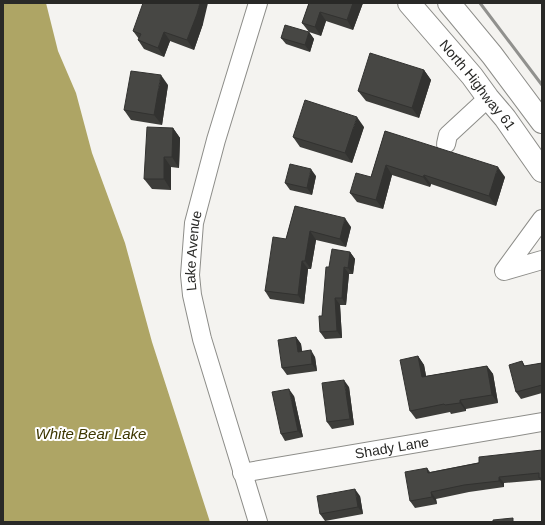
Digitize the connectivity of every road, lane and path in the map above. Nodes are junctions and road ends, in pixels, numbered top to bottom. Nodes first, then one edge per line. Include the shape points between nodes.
1 (258, 3) edge
2 (409, 3) edge
3 (449, 3) edge
4 (488, 98) junction
5 (542, 122) edge
6 (446, 144) dead end
7 (542, 171) edge
8 (542, 219) edge
9 (542, 260) edge
10 (542, 422) edge
11 (242, 473) junction
12 (258, 522) edge

1 - 11 street, Lake Avenue via 216,140 194,223 190,250 192,295 202,339
2 - 4 main road, North Highway 61
3 - 5 main road, North Highway 61
4 - 6 street via 448,135
4 - 7 main road, North Highway 61
8 - 9 street via 504,270
10 - 11 street, Shady Lane
11 - 12 street, Lake Avenue

